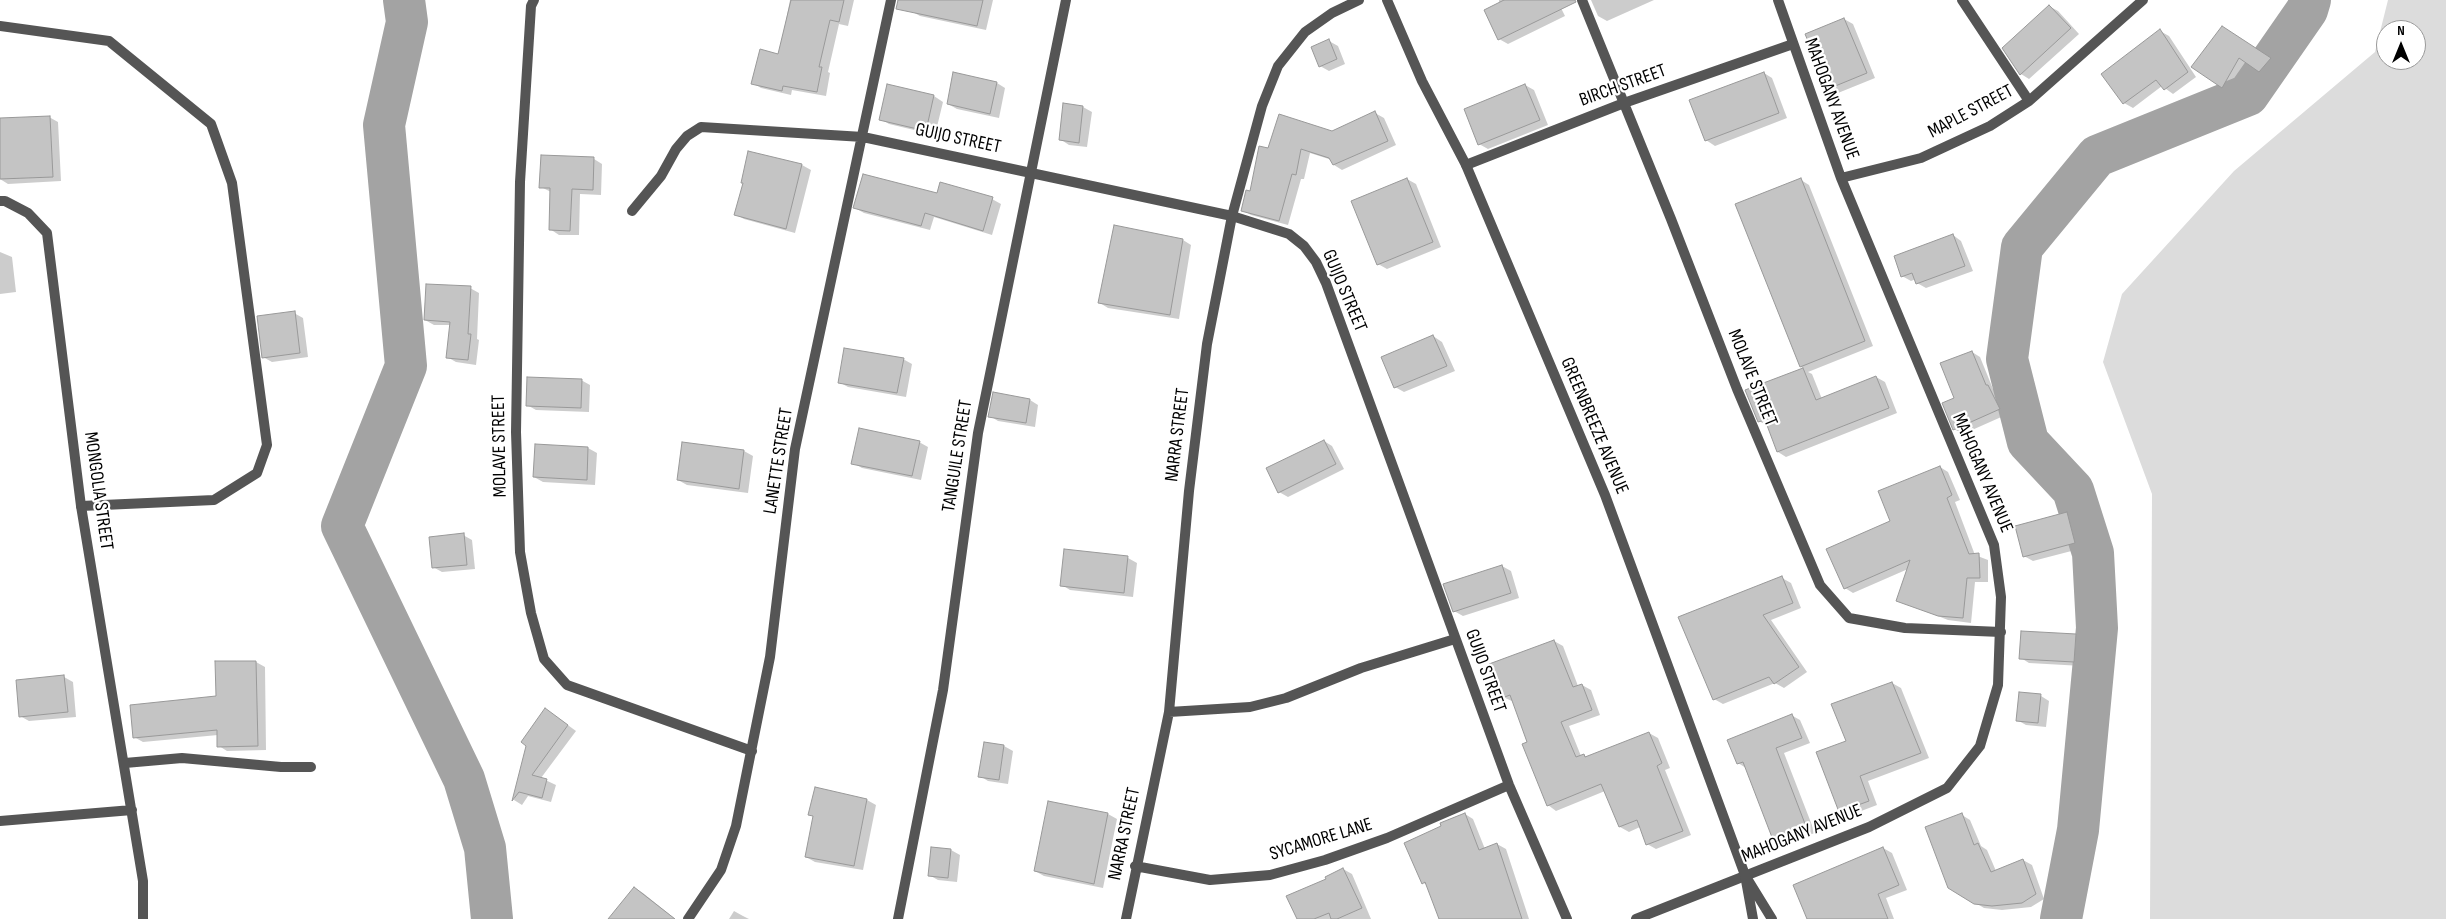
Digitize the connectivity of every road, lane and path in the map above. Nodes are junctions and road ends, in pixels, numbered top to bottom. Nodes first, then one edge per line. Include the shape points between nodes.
1 (534, 0) edge
2 (891, 0) edge
3 (1066, 0) edge
4 (1359, 0) edge
5 (1387, 0) edge
6 (1582, 0) edge
7 (1778, 0) edge
8 (1962, 0) edge
9 (2142, 0) edge
10 (0, 26) edge
11 (1794, 44) junction
12 (2029, 101) junction
13 (1624, 103) junction
14 (863, 137) junction
15 (1466, 166) junction
16 (1029, 173) junction
17 (1841, 178) junction
18 (0, 201) edge
19 (632, 212) dead end
20 (1232, 216) junction
21 (81, 506) junction
22 (2001, 632) junction
23 (1455, 639) junction
24 (1169, 712) junction
25 (752, 751) junction
26 (125, 764) junction
27 (311, 767) dead end
28 (1509, 785) junction
29 (132, 810) junction
30 (0, 821) edge
31 (1136, 866) junction
32 (1745, 875) junction
33 (143, 919) edge
34 (688, 919) edge
35 (898, 919) edge
36 (1126, 919) edge
37 (1567, 919) edge
38 (1636, 919) edge
39 (1753, 919) edge
40 (1772, 919) edge

1 - 25 street, MOLAVE STREET via 531,6 520,182 516,432 520,552 531,613 544,659 567,685
2 - 14 street, LANETTE STREET
3 - 16 street, TANGUILE STREET
4 - 20 street, NARRA STREET via 1332,13 1305,32 1278,66 1262,106
5 - 15 street, GREENBREEZE AVENUE via 1422,81
6 - 13 street, MOLAVE STREET
7 - 11 street, MAHOGANY AVENUE
8 - 12 street
9 - 12 street, MAPLE STREET
10 - 21 street via 109,41 211,124 232,183 267,445 257,473 214,500
11 - 13 street, BIRCH STREET
11 - 17 street, MAHOGANY AVENUE
12 - 17 street, MAPLE STREET via 1990,126 1921,158
13 - 15 street, BIRCH STREET
13 - 22 street, MOLAVE STREET via 1737,389 1820,584 1849,618 1905,628
14 - 16 street, GUIJO STREET
14 - 19 street, GUIJO STREET via 701,127 676,149 661,176
14 - 25 street, LANETTE STREET via 795,449 770,658
15 - 32 street, GREENBREEZE AVENUE via 1605,495
16 - 20 street, GUIJO STREET
16 - 35 street, TANGUILE STREET via 978,432 943,690
17 - 22 street, MAHOGANY AVENUE via 1994,545 2001,597
18 - 21 street, MONGOLIA STREET via 28,213 47,233
20 - 23 street, GUIJO STREET via 1289,234 1316,262
20 - 24 street, NARRA STREET via 1206,344
21 - 26 street, MONGOLIA STREET
22 - 32 street, MAHOGANY AVENUE via 1998,685 1980,746 1947,788 1870,827
23 - 24 street via 1361,668 1286,698 1250,706
23 - 28 street, GUIJO STREET
24 - 31 street, NARRA STREET
25 - 34 street, LANETTE STREET via 736,826 721,870
26 - 27 street via 182,758
26 - 29 street, MONGOLIA STREET
28 - 31 street, SYCAMORE LANE via 1387,838 1270,875 1210,880
28 - 37 street, GUIJO STREET
29 - 30 street
29 - 33 street, MONGOLIA STREET via 143,881
31 - 36 street, NARRA STREET
32 - 38 street, MAHOGANY AVENUE
32 - 39 street, GREENBREEZE AVENUE
32 - 40 street, GREENBREEZE AVENUE

